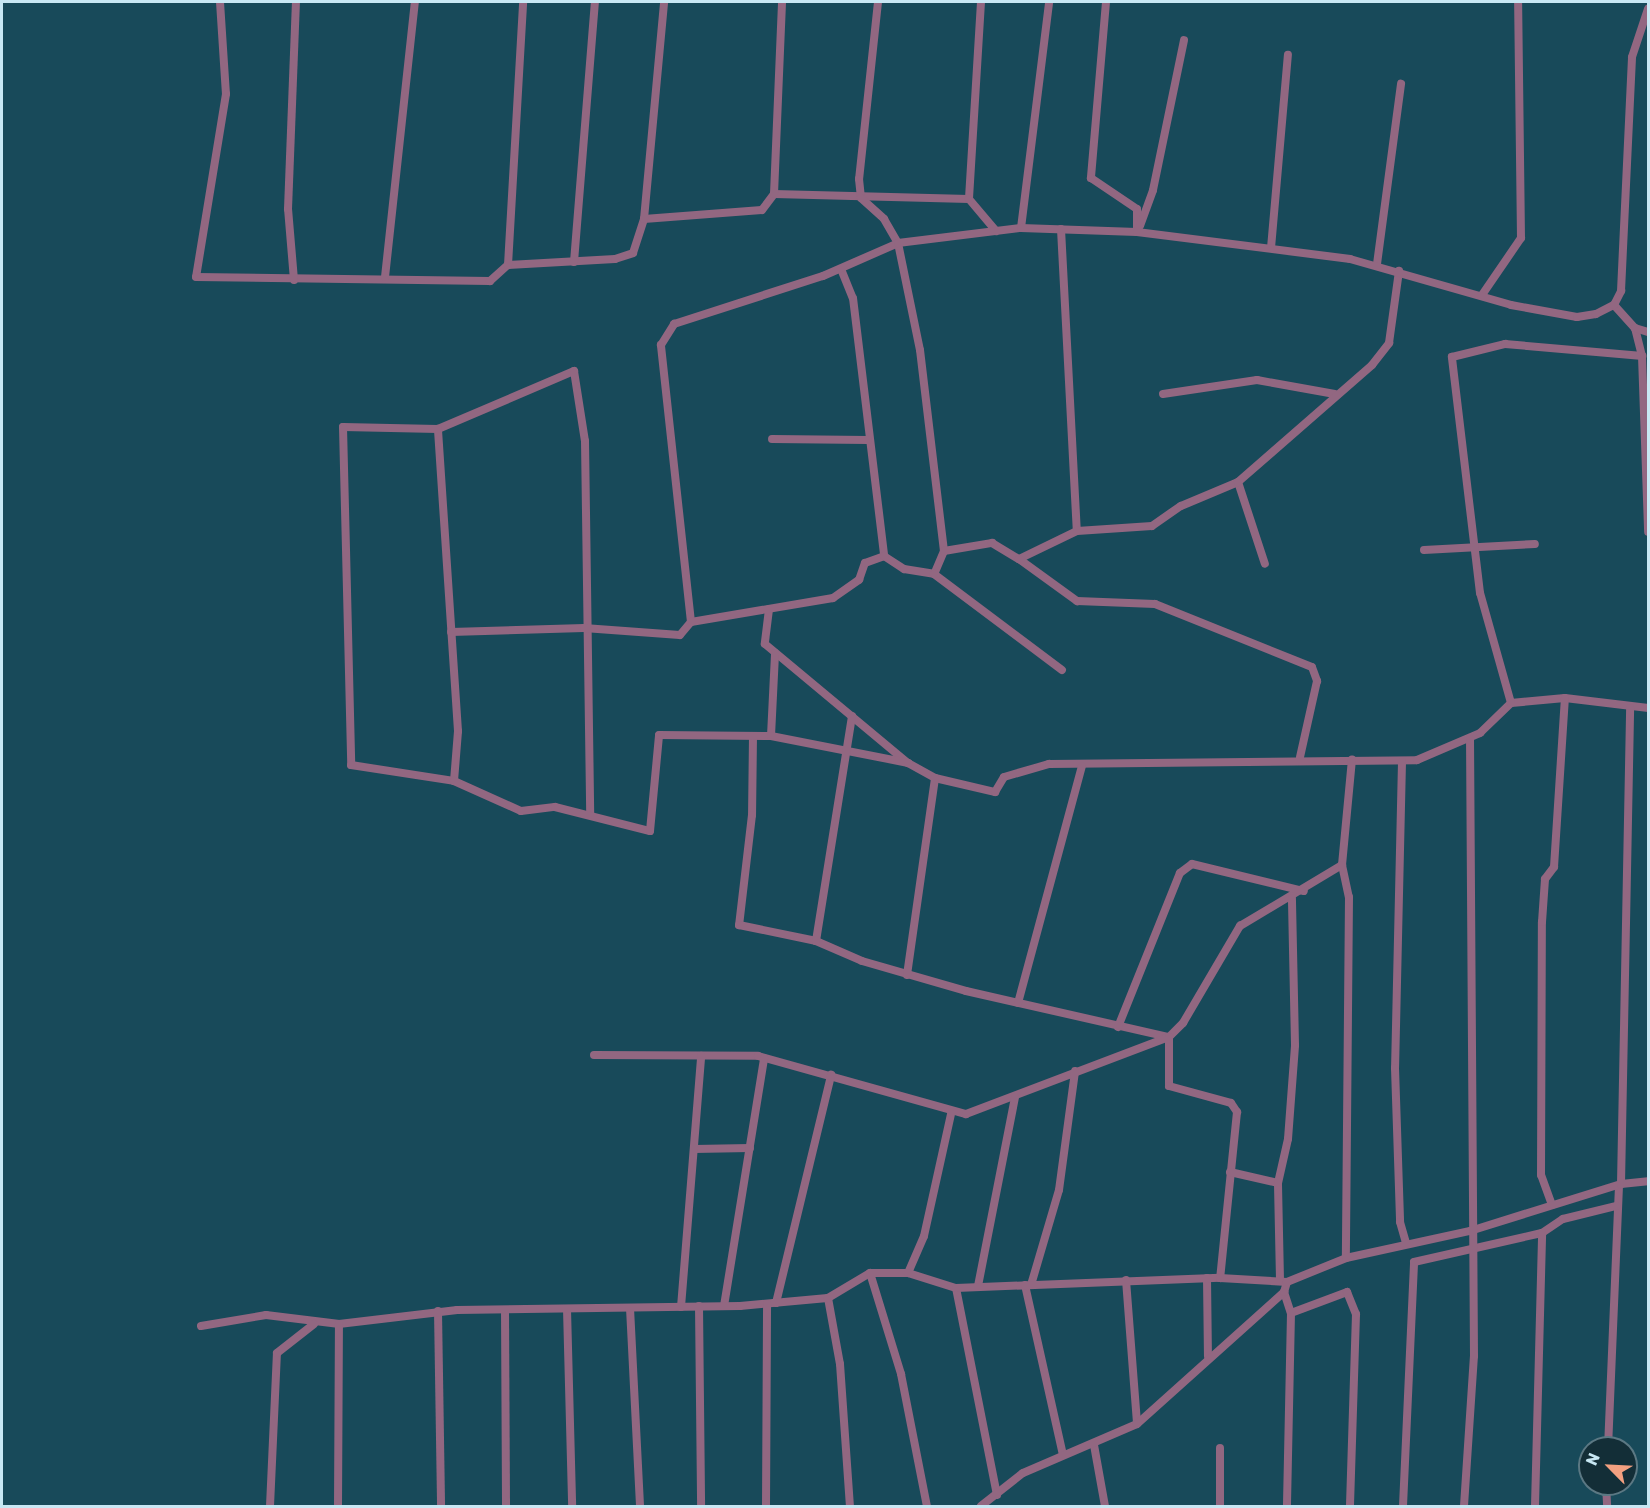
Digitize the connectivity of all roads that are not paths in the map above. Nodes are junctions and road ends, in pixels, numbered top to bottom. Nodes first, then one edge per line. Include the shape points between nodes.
1 (220, 2) edge
2 (296, 2) edge
3 (415, 2) edge
4 (523, 2) edge
5 (595, 2) edge
6 (664, 2) edge
7 (782, 2) edge
8 (878, 2) edge
9 (981, 2) edge
10 (1049, 2) edge
11 (1106, 2) edge
12 (1518, 2) edge
13 (1648, 9) edge
14 (1184, 40) dead end
15 (1288, 56) dead end
16 (1401, 84) dead end
17 (774, 194) junction
18 (861, 198) junction
19 (969, 199) junction
20 (644, 219) junction
21 (1021, 228) junction
22 (1061, 229) junction
23 (996, 231) junction
24 (1137, 232) junction
25 (898, 243) junction
26 (1271, 248) junction
27 (574, 262) junction
28 (1377, 264) junction
29 (508, 265) junction
30 (842, 269) junction
31 (1399, 271) junction
32 (385, 278) junction
33 (294, 280) junction
34 (1482, 295) junction
35 (1614, 305) junction
36 (1635, 328) junction
37 (1648, 332) edge
38 (1642, 356) junction
39 (1163, 394) dead end
40 (1335, 394) junction
41 (438, 429) junction
42 (772, 439) dead end
43 (868, 440) junction
44 (1238, 482) junction
45 (1077, 531) junction
46 (1648, 532) edge
47 (1535, 544) dead end
48 (1473, 547) junction
49 (1424, 550) dead end
50 (944, 551) junction
51 (884, 556) junction
52 (1019, 559) junction
53 (1265, 564) dead end
54 (934, 574) junction
55 (769, 609) junction
56 (691, 622) junction
57 (584, 628) junction
58 (451, 632) junction
59 (775, 653) junction
60 (1062, 670) dead end
61 (1565, 698) junction
62 (1511, 703) junction
63 (1630, 708) junction
64 (1648, 708) edge
65 (852, 716) junction
66 (753, 736) junction
67 (771, 736) junction
68 (1470, 740) junction
69 (844, 750) junction
70 (1300, 757) junction
71 (1352, 759) junction
72 (1402, 762) junction
73 (908, 763) junction
74 (1082, 766) junction
75 (935, 778) junction
76 (454, 781) junction
77 (590, 814) junction
78 (1342, 865) junction
79 (1304, 891) junction
80 (1292, 898) junction
81 (816, 941) junction
82 (906, 975) junction
83 (1018, 1003) junction
84 (1118, 1027) junction
85 (1169, 1037) junction
86 (594, 1055) dead end
87 (701, 1056) junction
88 (764, 1058) junction
89 (1075, 1071) junction
90 (831, 1075) junction
91 (1015, 1098) junction
92 (951, 1114) junction
93 (750, 1148) junction
94 (694, 1149) junction
95 (1230, 1172) junction
96 (1648, 1181) edge
97 (1278, 1183) junction
98 (1620, 1186) junction
99 (1552, 1205) junction
100 (1616, 1206) junction
101 (1470, 1231) junction
102 (1542, 1233) junction
103 (1406, 1243) junction
104 (1470, 1251) junction
105 (1346, 1258) junction
106 (870, 1273) junction
107 (908, 1273) junction
108 (1207, 1278) junction
109 (1220, 1278) junction
110 (1126, 1280) junction
111 (1284, 1281) junction
112 (1028, 1285) junction
113 (978, 1286) junction
114 (956, 1288) junction
115 (1284, 1292) junction
116 (828, 1299) junction
117 (771, 1303) junction
118 (699, 1306) junction
119 (724, 1306) junction
120 (681, 1307) junction
121 (630, 1308) junction
122 (567, 1309) junction
123 (505, 1310) junction
124 (438, 1311) junction
125 (1291, 1313) junction
126 (314, 1324) junction
127 (339, 1324) junction
128 (201, 1326) dead end
129 (1208, 1356) junction
130 (1137, 1424) junction
131 (1608, 1436) edge
132 (1094, 1445) junction
133 (1220, 1448) dead end
134 (1063, 1455) junction
135 (997, 1495) junction
136 (270, 1506) edge
137 (338, 1506) edge
138 (441, 1506) edge
139 (507, 1506) edge
140 (572, 1506) edge
141 (640, 1506) edge
142 (701, 1506) edge
143 (766, 1506) edge
144 (850, 1506) edge
145 (927, 1506) edge
146 (981, 1506) edge
147 (1105, 1506) edge
148 (1220, 1506) edge
149 (1287, 1506) edge
150 (1350, 1506) edge
151 (1403, 1506) edge
152 (1464, 1506) edge
153 (1535, 1506) edge

1 - 33 street via 226,94 196,277
2 - 33 street via 288,209
3 - 32 street
4 - 29 street
5 - 27 street
6 - 20 street
7 - 17 street
8 - 18 street
9 - 19 street
10 - 21 street
11 - 24 street via 1091,178 1137,209
12 - 34 street via 1521,238
13 - 35 street via 1632,57 1621,291
14 - 24 street via 1153,190
15 - 26 street
16 - 28 street
17 - 18 street
17 - 20 street via 762,210
18 - 19 street
18 - 25 street via 884,219
19 - 23 street
20 - 27 street via 633,253
21 - 22 street
21 - 23 street
22 - 24 street
22 - 45 street
23 - 25 street
24 - 26 street
25 - 30 street
25 - 50 street via 933,432
26 - 28 street
27 - 29 street
28 - 31 street
29 - 32 street via 490,281
30 - 43 street via 853,298
30 - 56 street via 680,322 664,334 661,345
31 - 34 street
31 - 40 street via 1389,343 1372,365
32 - 33 street
34 - 35 street via 1577,317
35 - 36 street
36 - 37 street
36 - 38 street
38 - 46 street
38 - 48 street via 1505,344 1452,357
39 - 40 street via 1257,380
40 - 44 street
41 - 57 street via 574,371 585,452
41 - 58 street
41 - 76 street via 343,427 351,765
42 - 43 street
43 - 51 street
44 - 45 street via 1202,495 1152,526
44 - 53 street
45 - 52 street
47 - 48 street
48 - 49 street
48 - 62 street via 1486,622
50 - 52 street via 992,543
50 - 54 street
51 - 54 street via 904,569
51 - 55 street via 865,563 859,580 833,598
52 - 70 street via 1077,601 1155,604 1312,667 1317,681
54 - 60 street
55 - 56 street
55 - 59 street via 765,644
56 - 57 street via 680,635
57 - 58 street
57 - 77 street
58 - 76 street via 458,731
59 - 65 street
59 - 67 street
61 - 62 street
61 - 63 street
61 - 99 street via 1554,867 1545,879 1542,922 1541,1175
62 - 68 street
63 - 64 street
63 - 98 street
65 - 69 street
65 - 73 street
66 - 67 street
66 - 77 street via 659,735 650,831
66 - 81 street via 752,815 739,926
67 - 69 street
68 - 72 street
68 - 101 street
69 - 73 street
69 - 81 street via 838,825
70 - 71 street
70 - 74 street
71 - 72 street
71 - 78 street
72 - 103 street via 1395,1068 1400,1222
73 - 75 street
74 - 75 street via 1049,764 1004,777 995,792
74 - 83 street
75 - 82 street
76 - 77 street via 521,811 555,807
78 - 79 street
78 - 105 street via 1349,897
79 - 80 street
79 - 84 street via 1192,864 1180,873
80 - 85 street via 1240,926 1183,1023
80 - 97 street via 1295,1045 1288,1139
81 - 82 street
82 - 83 street
83 - 84 street
84 - 85 street
85 - 89 street
85 - 95 street via 1169,1086 1231,1103 1237,1112
86 - 87 street
87 - 88 street
87 - 94 street
88 - 90 street
88 - 93 street
89 - 91 street
89 - 112 street via 1059,1190
90 - 92 street via 913,1095
90 - 117 street
91 - 92 street
91 - 113 street
92 - 107 street via 924,1236
93 - 94 street
93 - 119 street
94 - 120 street
95 - 97 street
95 - 109 street
96 - 98 street
97 - 111 street
98 - 99 street
98 - 100 street
99 - 101 street
100 - 102 street via 1563,1220
100 - 131 street
101 - 103 street
101 - 104 street
102 - 104 street
102 - 153 street
103 - 105 street
104 - 151 street via 1414,1262
104 - 152 street via 1474,1356
105 - 111 street
106 - 107 street
106 - 116 street
106 - 145 street via 901,1374
107 - 114 street
108 - 109 street
108 - 110 street
108 - 129 street
109 - 111 street
110 - 112 street
110 - 130 street
111 - 115 street
112 - 113 street
112 - 134 street
113 - 114 street
114 - 135 street
115 - 125 street
115 - 129 street
116 - 117 street
116 - 144 street via 840,1364
117 - 119 street
117 - 143 street
118 - 119 street
118 - 120 street
118 - 142 street
120 - 121 street
121 - 122 street
121 - 141 street
122 - 123 street
122 - 140 street
123 - 124 street
123 - 139 street
124 - 127 street
124 - 138 street
125 - 149 street
125 - 150 street via 1347,1292 1356,1314
126 - 127 street
126 - 128 street via 266,1315
126 - 136 street via 277,1353
127 - 137 street
129 - 130 street
130 - 132 street
132 - 134 street
132 - 147 street
133 - 148 street
134 - 135 street via 1023,1473
135 - 146 street

